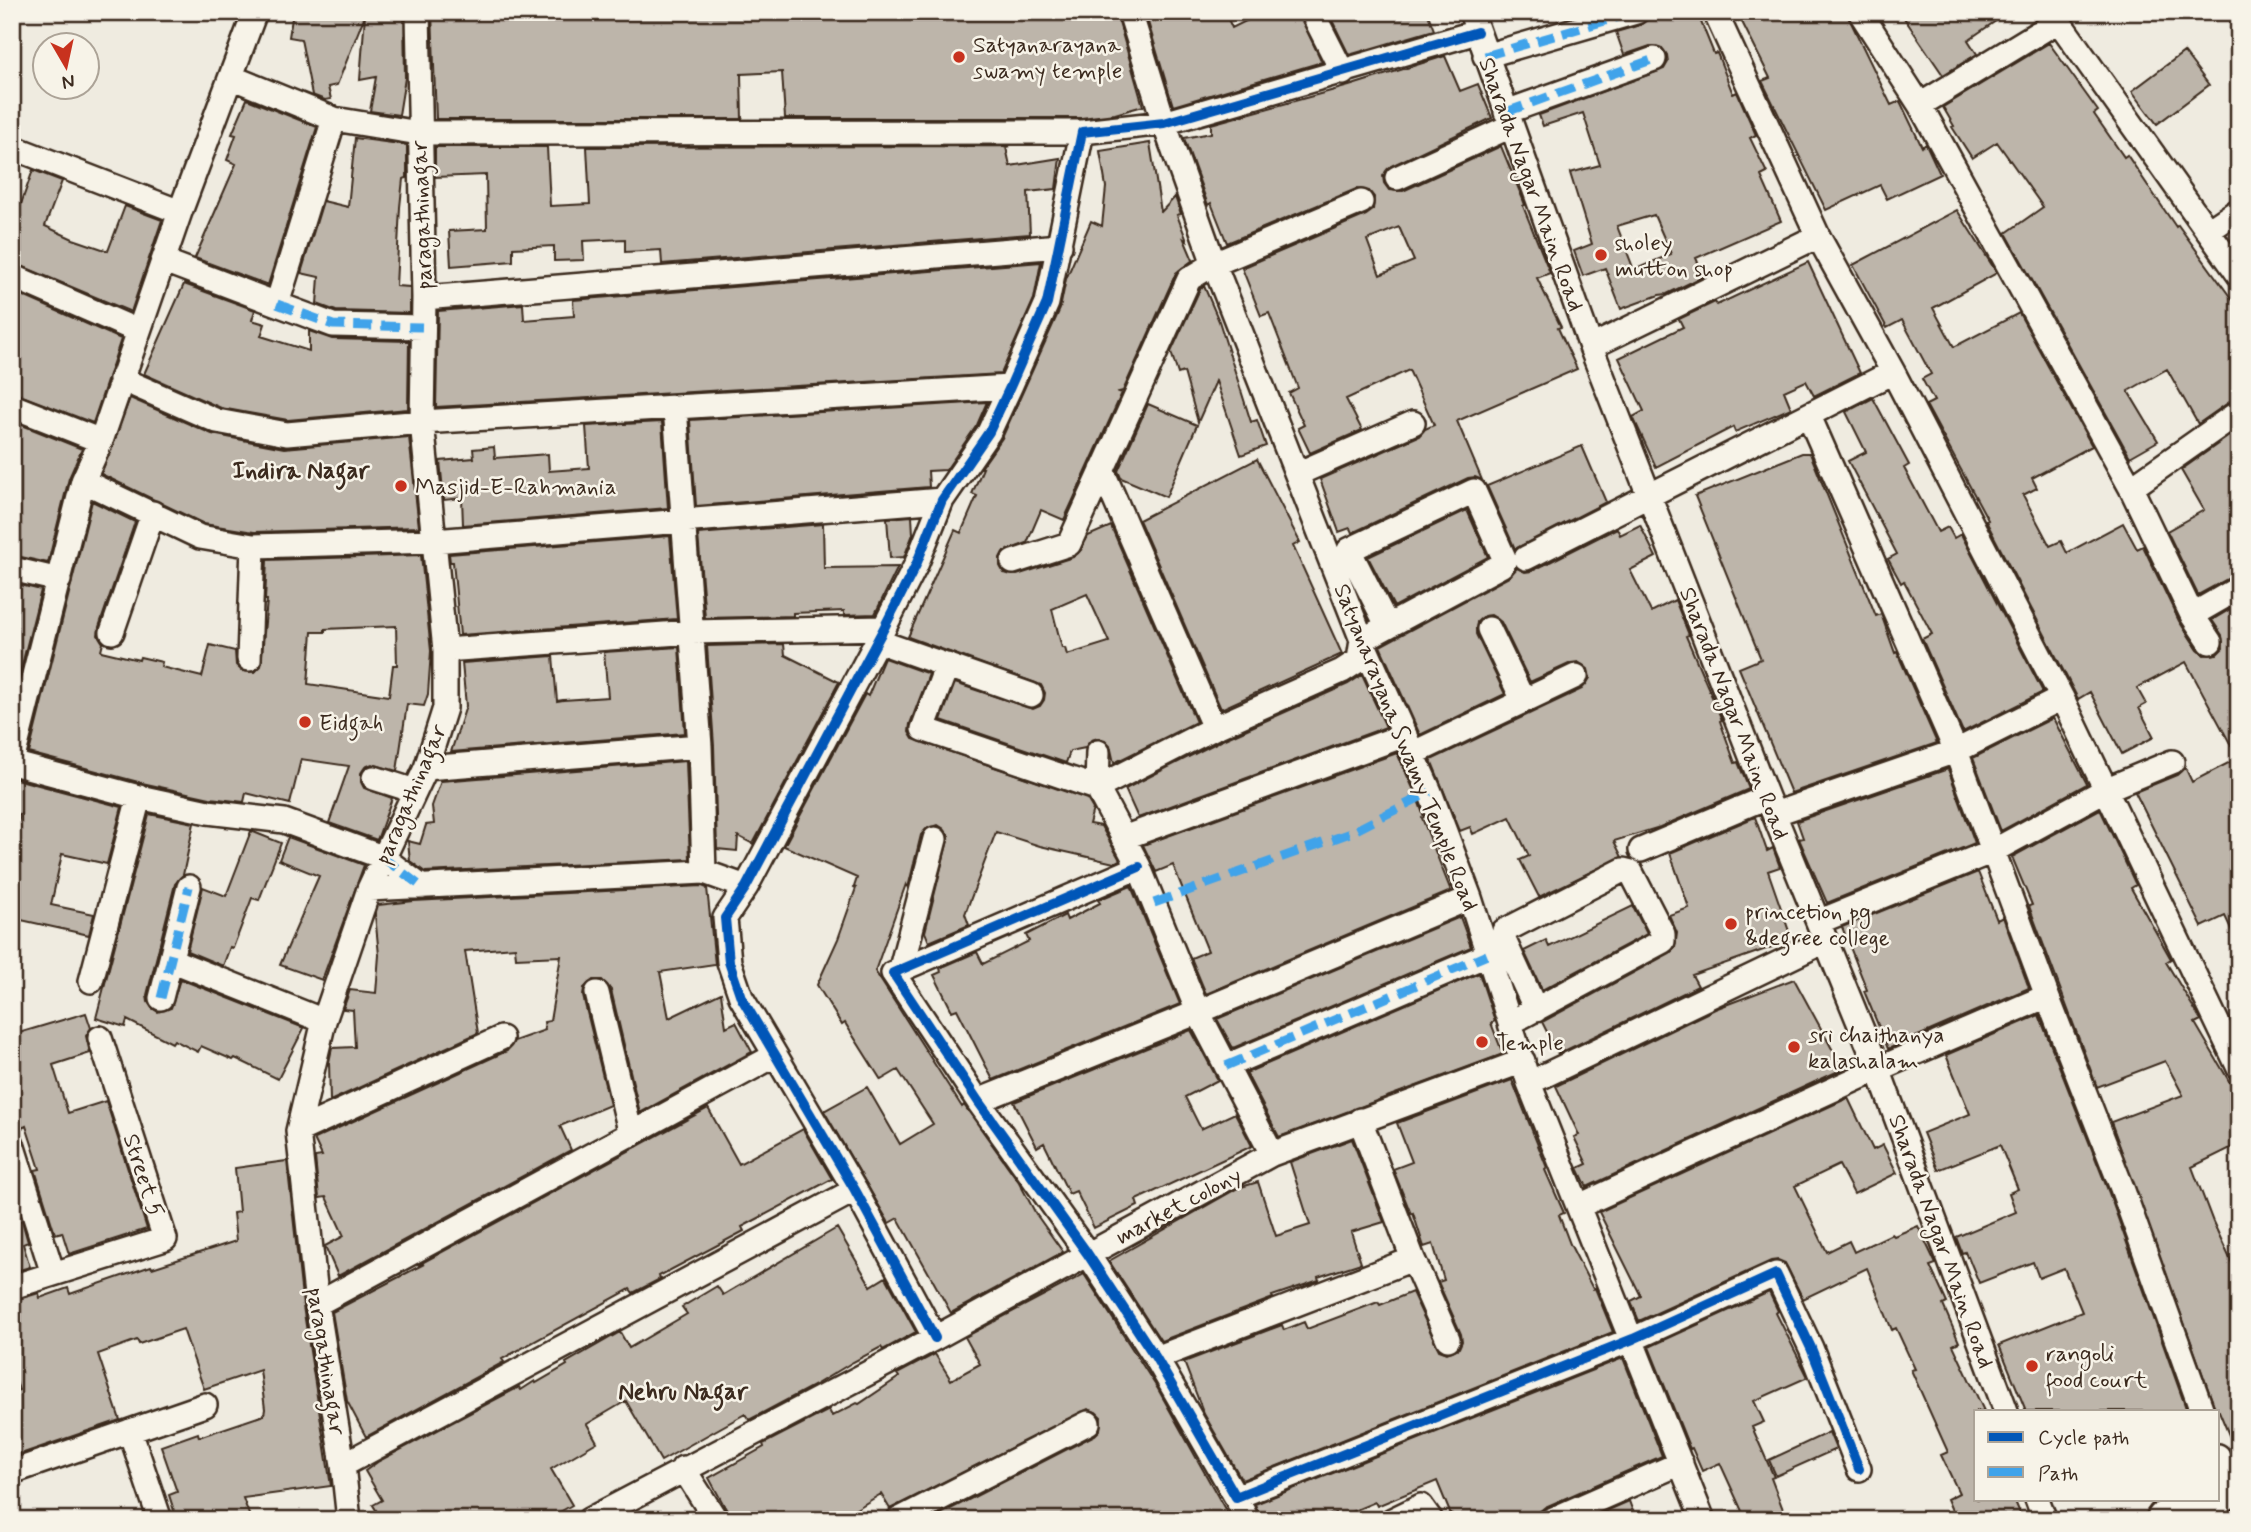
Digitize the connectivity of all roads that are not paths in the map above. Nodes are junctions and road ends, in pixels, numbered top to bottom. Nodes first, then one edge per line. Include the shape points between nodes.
1 (255, 12) edge
2 (418, 12) edge
3 (1130, 12) edge
4 (1312, 12) edge
5 (1636, 12) edge
6 (1715, 12) edge
7 (1860, 12) edge
8 (2055, 16) edge
9 (1474, 22) edge
10 (1485, 56) junction
11 (1654, 60) dead end
12 (1342, 73) junction
13 (232, 78) junction
14 (1920, 105) junction
15 (334, 119) junction
16 (1508, 119) junction
17 (1164, 123) junction
18 (1082, 132) junction
19 (419, 133) junction
20 (12, 147) edge
21 (1397, 178) dead end
22 (1361, 202) dead end
23 (2239, 210) edge
24 (180, 212) junction
25 (2208, 232) junction
26 (1818, 236) junction
27 (1060, 246) junction
28 (164, 261) junction
29 (1214, 264) junction
30 (2239, 275) edge
31 (12, 276) edge
32 (424, 298) junction
33 (276, 304) junction
34 (422, 327) junction
35 (138, 331) junction
36 (1591, 347) junction
37 (1893, 372) junction
38 (121, 379) junction
39 (1010, 387) junction
40 (12, 406) edge
41 (675, 407) junction
42 (2239, 412) edge
43 (1809, 416) junction
44 (422, 422) junction
45 (1413, 423) dead end
46 (101, 441) junction
47 (1102, 470) junction
48 (1297, 474) junction
49 (83, 481) junction
50 (2131, 488) junction
51 (1649, 495) junction
52 (942, 500) junction
53 (153, 513) junction
54 (682, 521) junction
55 (434, 541) junction
56 (253, 546) junction
57 (1526, 558) dead end
58 (1013, 562) dead end
59 (12, 569) edge
60 (59, 580) junction
61 (2239, 588) edge
62 (2192, 615) junction
63 (1387, 625) junction
64 (1489, 629) dead end
65 (112, 632) dead end
66 (692, 632) junction
67 (881, 634) junction
68 (1362, 640) junction
69 (2210, 642) dead end
70 (445, 650) junction
71 (248, 659) dead end
72 (947, 666) junction
73 (1576, 676) dead end
74 (21, 690) edge
75 (1031, 695) dead end
76 (2062, 698) junction
77 (1523, 700) junction
78 (1214, 728) junction
79 (1409, 744) junction
80 (700, 746) junction
81 (1956, 751) junction
82 (1098, 752) dead end
83 (12, 762) edge
84 (2172, 762) dead end
85 (426, 768) junction
86 (374, 778) dead end
87 (1097, 788) junction
88 (2107, 789) junction
89 (415, 791) junction
90 (139, 797) junction
91 (1771, 806) junction
92 (1123, 838) junction
93 (935, 839) dead end
94 (1642, 849) dead end
95 (1993, 851) junction
96 (383, 857) junction
97 (1139, 867) junction
98 (725, 880) junction
99 (189, 887) dead end
100 (422, 887) junction
101 (369, 889) junction
102 (1471, 898) junction
103 (1821, 932) junction
104 (1487, 955) junction
105 (172, 960) junction
106 (901, 968) junction
107 (91, 981) dead end
108 (597, 993) dead end
109 (2047, 996) junction
110 (161, 998) dead end
111 (1536, 1010) junction
112 (1198, 1012) junction
113 (324, 1021) junction
114 (1510, 1023) junction
115 (100, 1038) dead end
116 (501, 1038) dead end
117 (774, 1056) junction
118 (1226, 1066) junction
119 (2239, 1068) edge
120 (1878, 1069) junction
121 (1526, 1072) junction
122 (978, 1101) junction
123 (1360, 1121) junction
124 (298, 1131) junction
125 (631, 1135) junction
126 (12, 1144) edge
127 (1272, 1154) junction
128 (855, 1190) junction
129 (1579, 1206) junction
130 (1087, 1253) junction
131 (1413, 1259) junction
132 (53, 1274) junction
133 (12, 1287) edge
134 (317, 1304) junction
135 (935, 1338) junction
136 (1448, 1339) dead end
137 (1633, 1339) junction
138 (1156, 1358) junction
139 (205, 1405) dead end
140 (2006, 1410) edge
141 (2202, 1410) edge
142 (1088, 1423) dead end
143 (130, 1431) junction
144 (1681, 1463) junction
145 (343, 1465) junction
146 (683, 1468) junction
147 (1859, 1469) dead end
148 (12, 1472) edge
149 (1236, 1497) junction
150 (2037, 1500) edge
151 (2197, 1500) edge
152 (160, 1520) edge
153 (349, 1520) edge
154 (589, 1520) edge
155 (716, 1520) edge
156 (898, 1520) edge
157 (1247, 1520) edge
158 (1392, 1520) edge
159 (1431, 1520) edge
160 (1551, 1520) edge
161 (1703, 1520) edge
162 (2045, 1520) edge
163 (2166, 1520) edge

1 - 13 street
2 - 19 street, paragathinagar
3 - 17 street, Satyanarayana Swamy Temple Road
4 - 12 street
5 - 10 street
6 - 26 street
7 - 14 street
8 - 14 street
8 - 25 street
9 - 10 street, Sharada Nagar Main Road
9 - 12 street
10 - 16 street, Sharada Nagar Main Road
11 - 16 street
12 - 17 street
13 - 15 street
13 - 24 street
14 - 50 street
15 - 19 street
15 - 33 street
16 - 21 street
16 - 36 street, Sharada Nagar Main Road
17 - 18 street
17 - 29 street, Satyanarayana Swamy Temple Road
18 - 19 street
18 - 27 street
19 - 32 street, paragathinagar
20 - 24 street
22 - 29 street
23 - 25 street
24 - 28 street
25 - 30 street
26 - 36 street
26 - 37 street
27 - 32 street
27 - 39 street via 1047,303
28 - 33 street
28 - 35 street
29 - 47 street via 1188,279
29 - 48 street, Satyanarayana Swamy Temple Road
31 - 35 street
32 - 34 street, paragathinagar
33 - 34 street via 333,325
34 - 44 street, paragathinagar
35 - 38 street
36 - 51 street, Sharada Nagar Main Road
37 - 43 street
37 - 76 street
38 - 44 street via 217,421 288,434
38 - 46 street
39 - 41 street
39 - 52 street via 989,432
40 - 46 street
41 - 44 street
41 - 54 street
42 - 50 street
43 - 51 street
43 - 81 street
44 - 55 street, paragathinagar
45 - 48 street
46 - 49 street
47 - 58 street via 1069,544
47 - 78 street
48 - 68 street, Satyanarayana Swamy Temple Road
49 - 53 street
49 - 60 street
50 - 62 street
51 - 57 street
51 - 91 street, Sharada Nagar Main Road
52 - 54 street
52 - 67 street
53 - 56 street via 200,537
53 - 65 street
54 - 55 street
54 - 66 street
55 - 56 street
55 - 70 street, paragathinagar
56 - 71 street
59 - 60 street
60 - 74 street
61 - 62 street
62 - 69 street
63 - 63 street via 1497,568 1505,559 1474,491 1349,550
63 - 68 street
64 - 77 street
66 - 67 street
66 - 70 street
66 - 80 street
67 - 72 street
67 - 98 street
68 - 78 street via 1356,663
68 - 79 street, Satyanarayana Swamy Temple Road
70 - 85 street, paragathinagar via 445,708
72 - 75 street
72 - 87 street via 923,729
73 - 77 street
74 - 83 street
76 - 81 street
76 - 88 street
77 - 79 street
78 - 87 street
79 - 92 street
79 - 102 street, Satyanarayana Swamy Temple Road
80 - 85 street
80 - 98 street
81 - 91 street
81 - 95 street
82 - 87 street
83 - 90 street
84 - 88 street, market colony
85 - 89 street, paragathinagar
86 - 89 street
87 - 92 street
88 - 95 street, market colony
88 - 119 street
89 - 96 street, paragathinagar
90 - 96 street via 208,812 284,821
90 - 107 street
91 - 94 street
91 - 103 street, Sharada Nagar Main Road
92 - 97 street
93 - 106 street
95 - 103 street, market colony
95 - 109 street
96 - 100 street
96 - 101 street, paragathinagar
97 - 106 street
97 - 112 street
98 - 100 street
98 - 117 street via 729,962 741,997
99 - 105 street
100 - 101 street
101 - 113 street, paragathinagar
102 - 104 street, Satyanarayana Swamy Temple Road
102 - 112 street
103 - 120 street, Sharada Nagar Main Road
103 - 121 street, market colony
104 - 114 street, Satyanarayana Swamy Temple Road
104 - 118 street
105 - 110 street
105 - 113 street
106 - 122 street via 893,973
108 - 125 street
109 - 120 street
109 - 141 street
111 - 111 street via 1663,941 1631,872 1623,870 1504,931 1503,938
111 - 114 street
112 - 118 street
112 - 122 street
113 - 124 street, paragathinagar
114 - 121 street, Satyanarayana Swamy Temple Road
115 - 132 street, Street 5 via 165,1239
116 - 124 street
117 - 125 street
117 - 128 street
118 - 127 street
120 - 129 street
120 - 140 street, Sharada Nagar Main Road
121 - 123 street, market colony
121 - 129 street, Satyanarayana Swamy Temple Road
122 - 130 street
123 - 127 street, market colony
123 - 131 street
124 - 134 street, paragathinagar
125 - 134 street
126 - 132 street
127 - 130 street, market colony
128 - 135 street
128 - 145 street
129 - 137 street, Satyanarayana Swamy Temple Road
130 - 135 street, market colony
130 - 138 street
131 - 136 street
131 - 138 street
132 - 133 street, Street 5
134 - 145 street, paragathinagar
135 - 146 street, market colony
137 - 144 street, Satyanarayana Swamy Temple Road
137 - 147 street via 1776,1274
137 - 149 street
138 - 149 street
139 - 143 street
142 - 156 street
143 - 148 street
143 - 152 street
144 - 160 street
144 - 161 street, Satyanarayana Swamy Temple Road
145 - 153 street, paragathinagar
146 - 154 street, market colony
146 - 155 street
149 - 157 street
150 - 162 street
151 - 163 highway
158 - 159 street via 1421,1506

